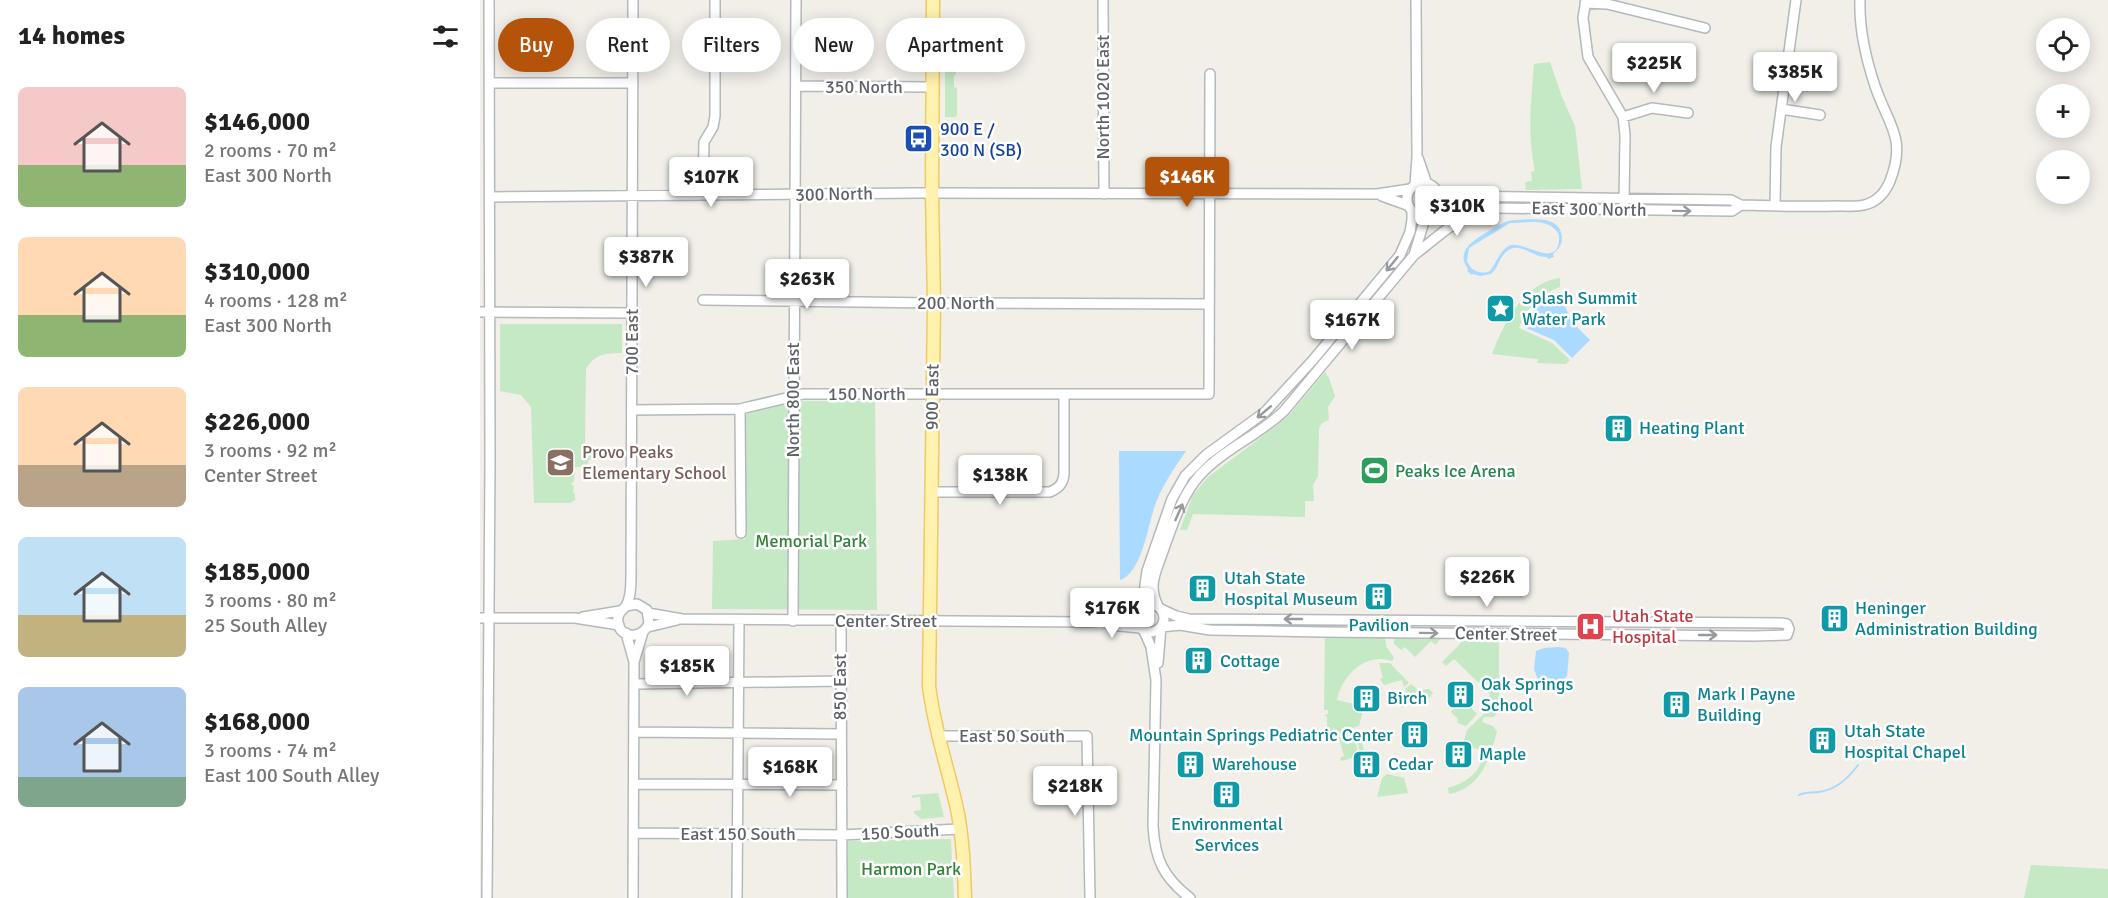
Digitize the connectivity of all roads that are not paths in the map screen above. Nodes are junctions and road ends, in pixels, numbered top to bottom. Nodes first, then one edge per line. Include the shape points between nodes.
1 (633, 0) edge
2 (716, 0) edge
3 (796, 0) edge
4 (933, 0) edge
5 (1103, 0) edge
6 (1416, 0) edge
7 (1796, 0) edge
8 (1860, 0) edge
9 (1586, 1) edge
10 (486, 6) edge
11 (1705, 27) dead end
12 (1210, 74) dead end
13 (489, 83) junction
14 (633, 83) junction
15 (796, 86) junction
16 (932, 87) junction
17 (1781, 108) junction
18 (1688, 113) dead end
19 (1820, 115) dead end
20 (1623, 117) junction
21 (1417, 156) junction
22 (485, 162) edge
23 (1427, 184) junction
24 (1412, 187) junction
25 (1437, 192) junction
26 (932, 193) junction
27 (794, 194) junction
28 (1104, 194) junction
29 (1209, 194) junction
30 (1377, 194) junction
31 (703, 195) junction
32 (632, 196) junction
33 (490, 197) junction
34 (1624, 198) junction
35 (1741, 205) junction
36 (1775, 206) junction
37 (1437, 207) junction
38 (1409, 208) junction
39 (1496, 208) junction
40 (1624, 210) junction
41 (1426, 215) junction
42 (1414, 255) junction
43 (703, 300) dead end
44 (793, 302) junction
45 (933, 303) junction
46 (1209, 304) junction
47 (485, 312) edge
48 (632, 313) junction
49 (932, 394) junction
50 (1064, 394) junction
51 (793, 396) junction
52 (740, 409) junction
53 (632, 410) junction
54 (485, 462) edge
55 (931, 492) junction
56 (741, 533) dead end
57 (631, 577) junction
58 (623, 608) junction
59 (1159, 608) junction
60 (645, 609) junction
61 (1139, 610) junction
62 (484, 618) edge
63 (574, 618) junction
64 (682, 619) junction
65 (1233, 619) junction
66 (739, 620) junction
67 (1316, 620) junction
68 (1399, 620) junction
69 (793, 621) junction
70 (841, 621) junction
71 (1470, 621) junction
72 (929, 622) junction
73 (1090, 622) junction
74 (1583, 622) junction
75 (1754, 622) junction
76 (1732, 623) junction
77 (619, 625) junction
78 (1161, 627) junction
79 (1142, 629) junction
80 (645, 630) junction
81 (1233, 630) junction
82 (1315, 632) junction
83 (626, 633) junction
84 (1399, 633) junction
85 (1470, 634) junction
86 (1583, 635) junction
87 (1732, 635) junction
88 (1754, 636) junction
89 (634, 662) junction
90 (1156, 680) junction
91 (841, 681) junction
92 (739, 682) junction
93 (635, 684) junction
94 (635, 732) junction
95 (738, 733) junction
96 (840, 734) junction
97 (937, 736) junction
98 (484, 778) edge
99 (738, 783) junction
100 (635, 784) junction
101 (842, 785) junction
102 (634, 829) junction
103 (959, 829) junction
104 (738, 834) junction
105 (842, 835) junction
106 (487, 898) edge
107 (633, 898) edge
108 (737, 898) edge
109 (842, 898) edge
110 (965, 898) edge
111 (1090, 898) edge
112 (1190, 898) edge

1 - 14 street, 700 East
2 - 31 street via 715,120 704,142
3 - 15 street, North 800 East
4 - 16 main road, 900 East
5 - 28 street, North 1020 East
6 - 21 street
7 - 17 street
8 - 36 street, East 300 North via 1864,42 1875,86 1898,150 1889,183 1879,197 1862,206
9 - 11 street
9 - 20 street via 1583,18 1588,57
10 - 13 street
12 - 29 street
13 - 14 street
13 - 22 street
14 - 32 street, 700 East
15 - 16 street, 350 North
15 - 27 street, North 800 East
16 - 26 main road, 900 East
17 - 19 street
17 - 36 street
18 - 20 street via 1652,108
20 - 34 street
21 - 23 street
21 - 24 street
22 - 33 street
23 - 24 street
23 - 25 street
24 - 30 street
24 - 38 street via 1406,198
25 - 34 street, East 300 North via 1449,196
25 - 37 street
26 - 27 street, 300 North
26 - 28 street, 300 North
26 - 45 main road, 900 East
27 - 31 street, 300 North
27 - 44 street, North 800 East
28 - 29 street
29 - 30 street
29 - 46 street
30 - 38 street
31 - 32 street, 300 North
32 - 33 street, 300 North
32 - 48 street, 700 East
33 - 47 street
34 - 35 street, East 300 North via 1731,200
34 - 40 street
35 - 36 street, East 300 North
40 -> 35 street, East 300 North via 1731,211
37 - 39 street, East 300 North
37 - 41 street
38 - 41 street
38 -> 61 street via 1410,232 1400,255 1313,360 1265,412 1206,455 1185,476 1172,500 1147,571
39 - 40 street, East 300 North
39 - 42 street via 1469,214 1455,222
41 - 42 street
59 -> 42 street via 1152,591 1156,571 1192,486 1215,462 1284,411
43 - 44 street, 200 North
44 - 45 street, 200 North
44 - 51 street, North 800 East
45 - 46 street, 200 North
45 - 49 main road, 900 East
46 - 50 street, 150 North via 1209,394
47 - 48 street
47 - 54 street
48 - 53 street, 700 East
49 - 50 street, 150 North
49 - 51 street, 150 North
49 - 55 main road, 900 East
50 - 55 street via 1064,480 1059,487 1050,492
51 - 52 street, 150 North
51 - 69 street, North 800 East
52 - 53 street, 150 North
52 - 56 street
53 - 57 street, 700 East
54 - 62 street
55 - 72 main road, 900 East
57 - 58 street, 700 East
57 - 60 street, 700 East
58 - 60 street via 634,603
58 - 63 street
58 - 77 street
59 - 61 street via 1150,604
59 - 65 street, Center Street via 1189,619
59 - 78 street via 1164,616
60 - 64 street, Center Street
60 - 80 street via 650,619
61 - 73 street, Center Street via 1125,618
61 - 79 street via 1136,621
62 - 63 street
62 - 98 street
63 - 77 street
64 - 66 street, Center Street
64 - 80 street, Center Street
67 -> 65 street, Center Street
65 - 81 street
66 - 69 street, Center Street
66 - 92 street
67 - 68 street, Center Street
67 - 82 street
68 - 71 street, Center Street
68 - 84 street
69 - 70 street, Center Street
70 - 72 street, Center Street
70 - 91 street, 850 East
71 - 74 street, Center Street
71 - 85 street
72 - 73 street, Center Street
72 - 97 main road, 900 East via 930,686
73 - 79 street, Center Street
74 - 76 street, Center Street
74 - 86 street
75 - 76 street, Center Street
75 - 88 street
75 - 88 street, Center Street via 1787,624 1789,629 1787,635
76 - 87 street
77 - 83 street
78 - 79 street via 1154,632
78 - 81 street, Center Street
78 - 90 street
79 - 90 street via 1151,647
80 - 83 street via 633,635
80 - 89 street
81 - 82 street, Center Street
82 - 84 street, Center Street
83 - 89 street
84 -> 85 street, Center Street
85 - 86 street, Center Street
86 -> 87 street, Center Street
87 - 88 street, Center Street
89 - 93 street
90 - 112 street via 1154,844 1167,877
91 - 92 street
91 - 96 street, 850 East
92 - 93 street
92 - 95 street
93 - 94 street
94 - 95 street
94 - 100 street
95 - 96 street
95 - 99 street
96 - 101 street, 850 East
97 - 103 main road, 900 East
97 - 111 street, East 50 South via 1087,736
98 - 106 street
99 - 100 street
99 - 101 street
99 - 104 street
100 - 102 street
101 - 105 street, 850 East
102 - 104 street, East 150 South
102 - 107 street
103 - 105 street, 150 South
103 - 110 main road, 900 East
104 - 105 street, East 150 South
104 - 108 street
105 - 109 street, 850 East

